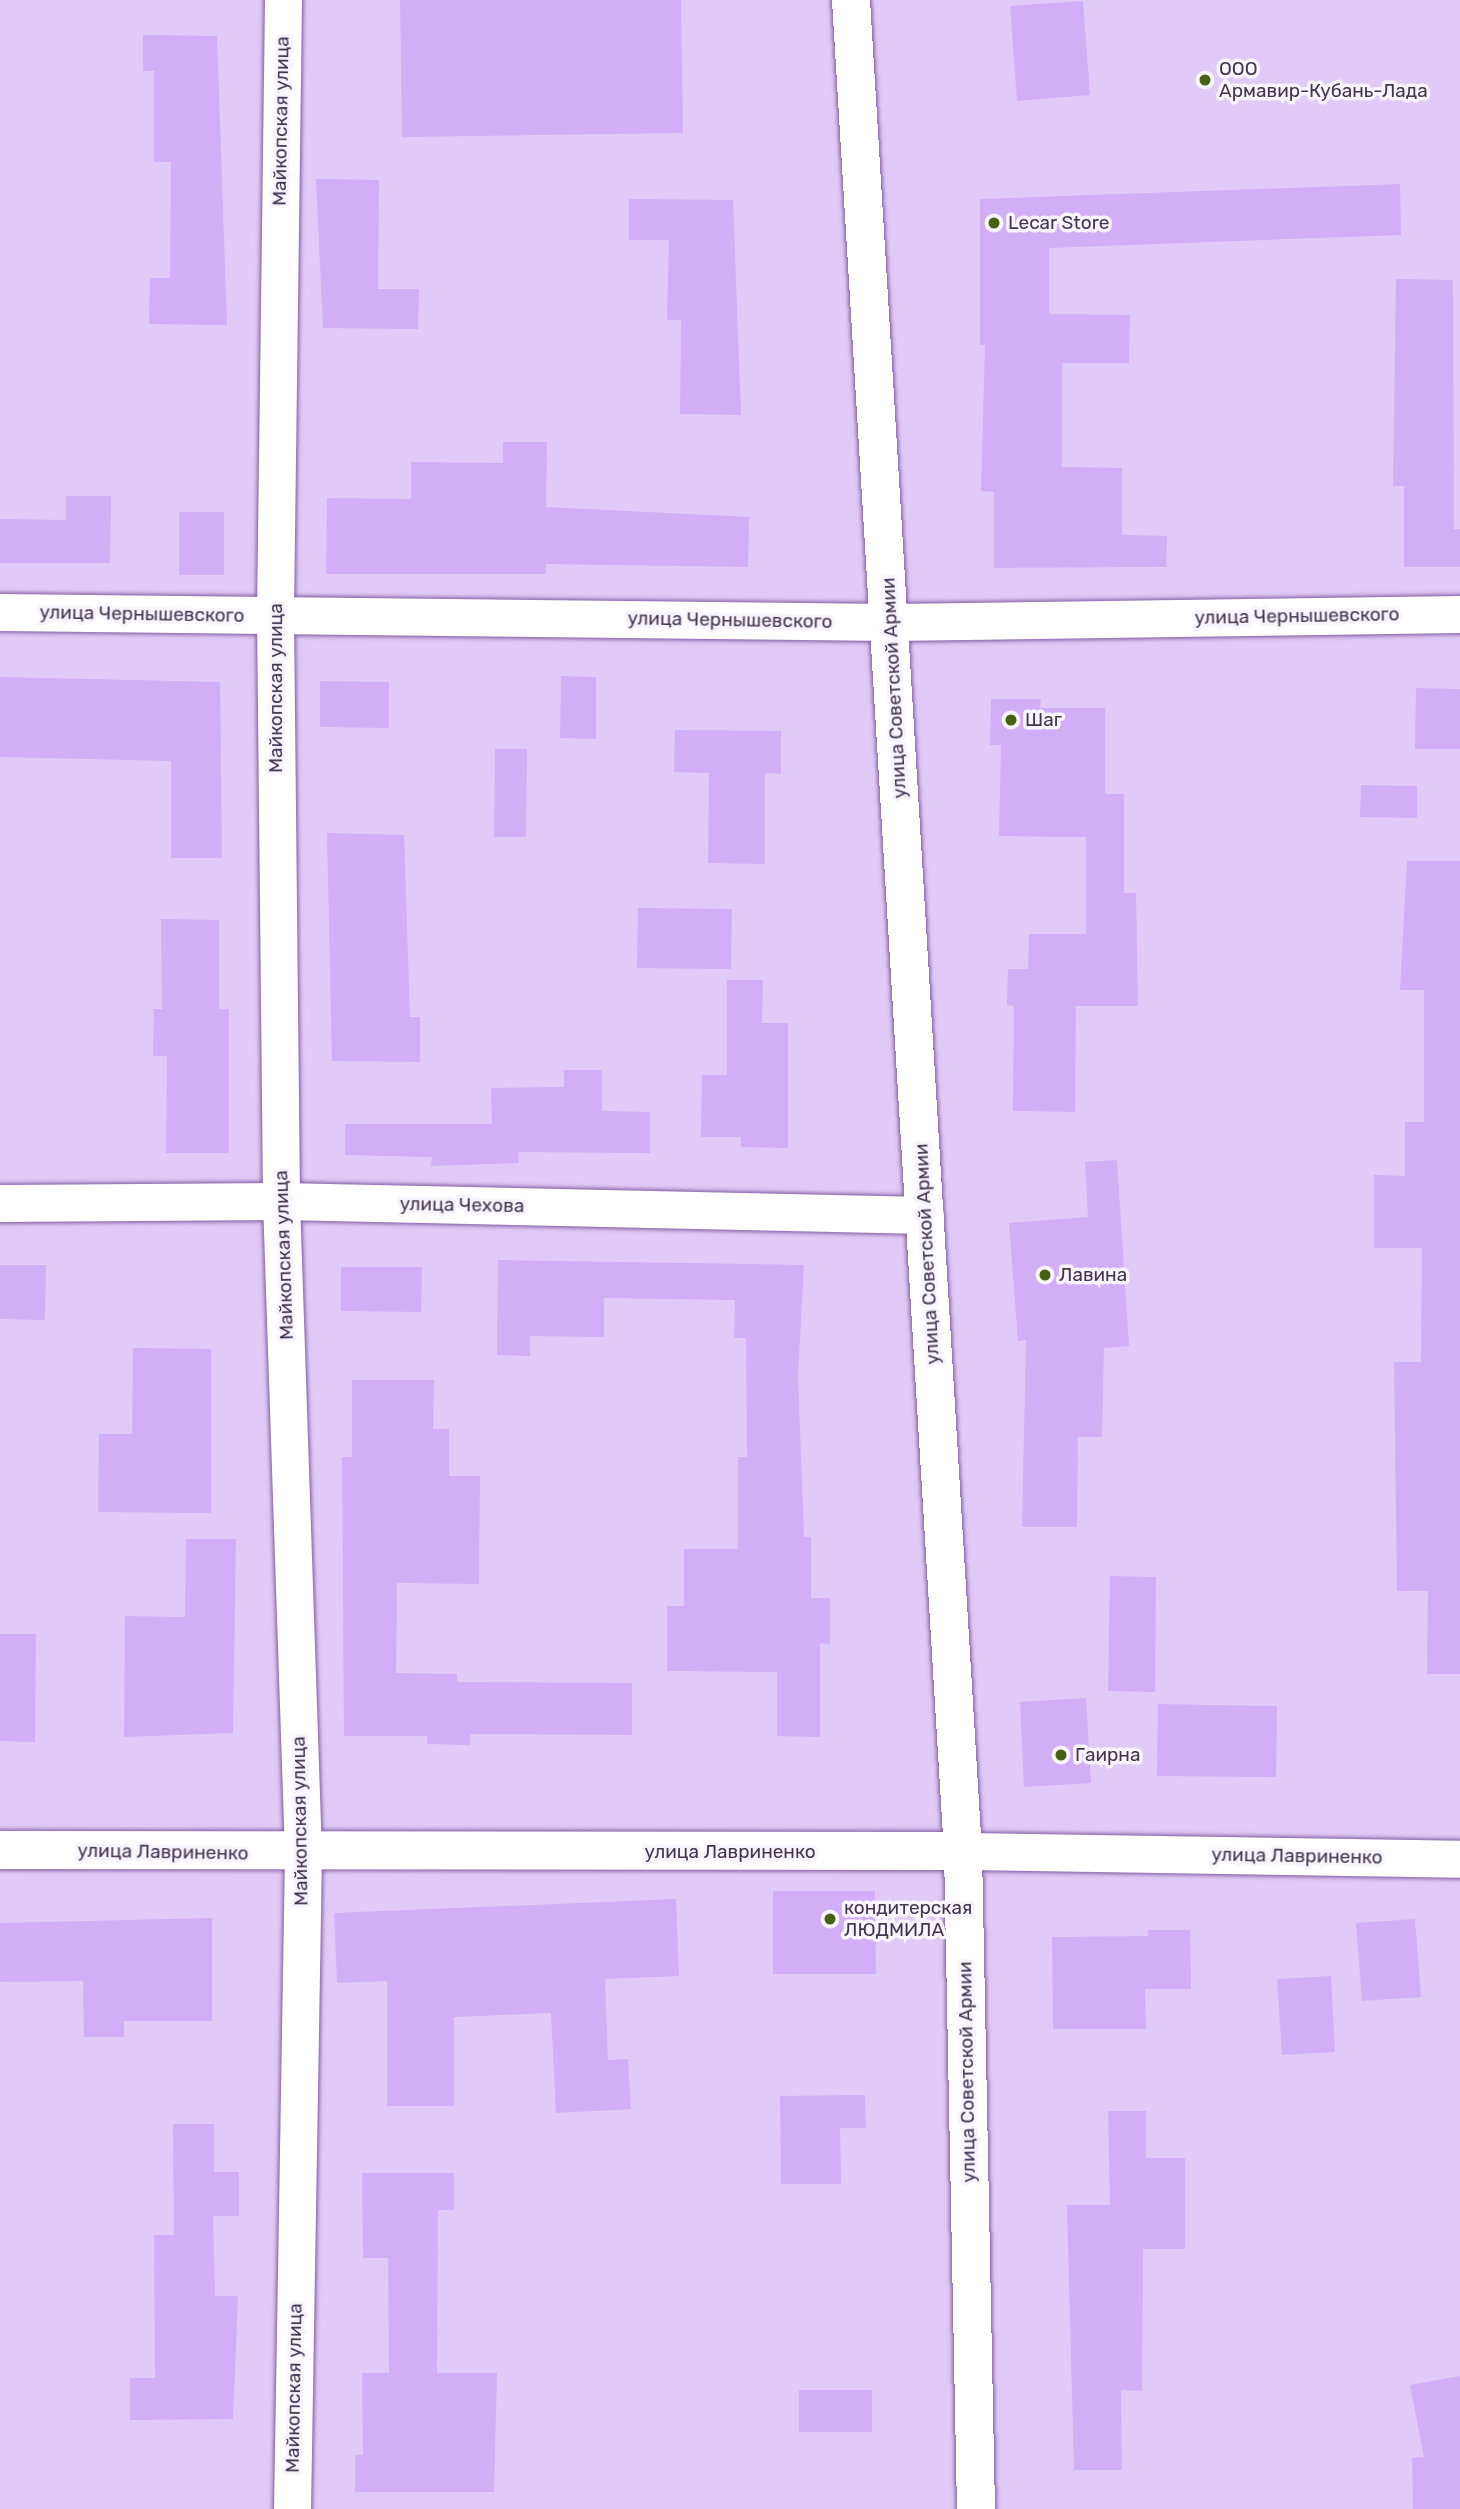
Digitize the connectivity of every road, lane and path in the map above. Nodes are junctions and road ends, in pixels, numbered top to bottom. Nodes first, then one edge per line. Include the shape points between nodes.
1 (283, 0) edge
2 (851, 0) edge
3 (0, 612) edge
4 (1460, 614) edge
5 (275, 615) junction
6 (891, 622) junction
7 (281, 1201) junction
8 (0, 1203) edge
9 (925, 1215) junction
10 (0, 1850) edge
11 (963, 1851) junction
12 (303, 1853) junction
13 (1460, 1859) edge
14 (292, 2509) edge
15 (976, 2509) edge

1 - 5 street, Майкопская улица
2 - 6 main road, улица Советской Армии
3 - 5 street, улица Чернышевского
4 - 6 street, улица Чернышевского
5 - 6 street, улица Чернышевского
5 - 7 street, Майкопская улица
6 - 9 main road, улица Советской Армии
7 - 8 street, улица Чехова
7 - 9 street, улица Чехова
7 - 12 street, Майкопская улица
9 - 11 main road, улица Советской Армии
10 - 12 main road, улица Лавриненко
11 - 12 main road, улица Лавриненко
11 - 13 street, улица Лавриненко
11 - 15 main road, улица Советской Армии
12 - 14 street, Майкопская улица

